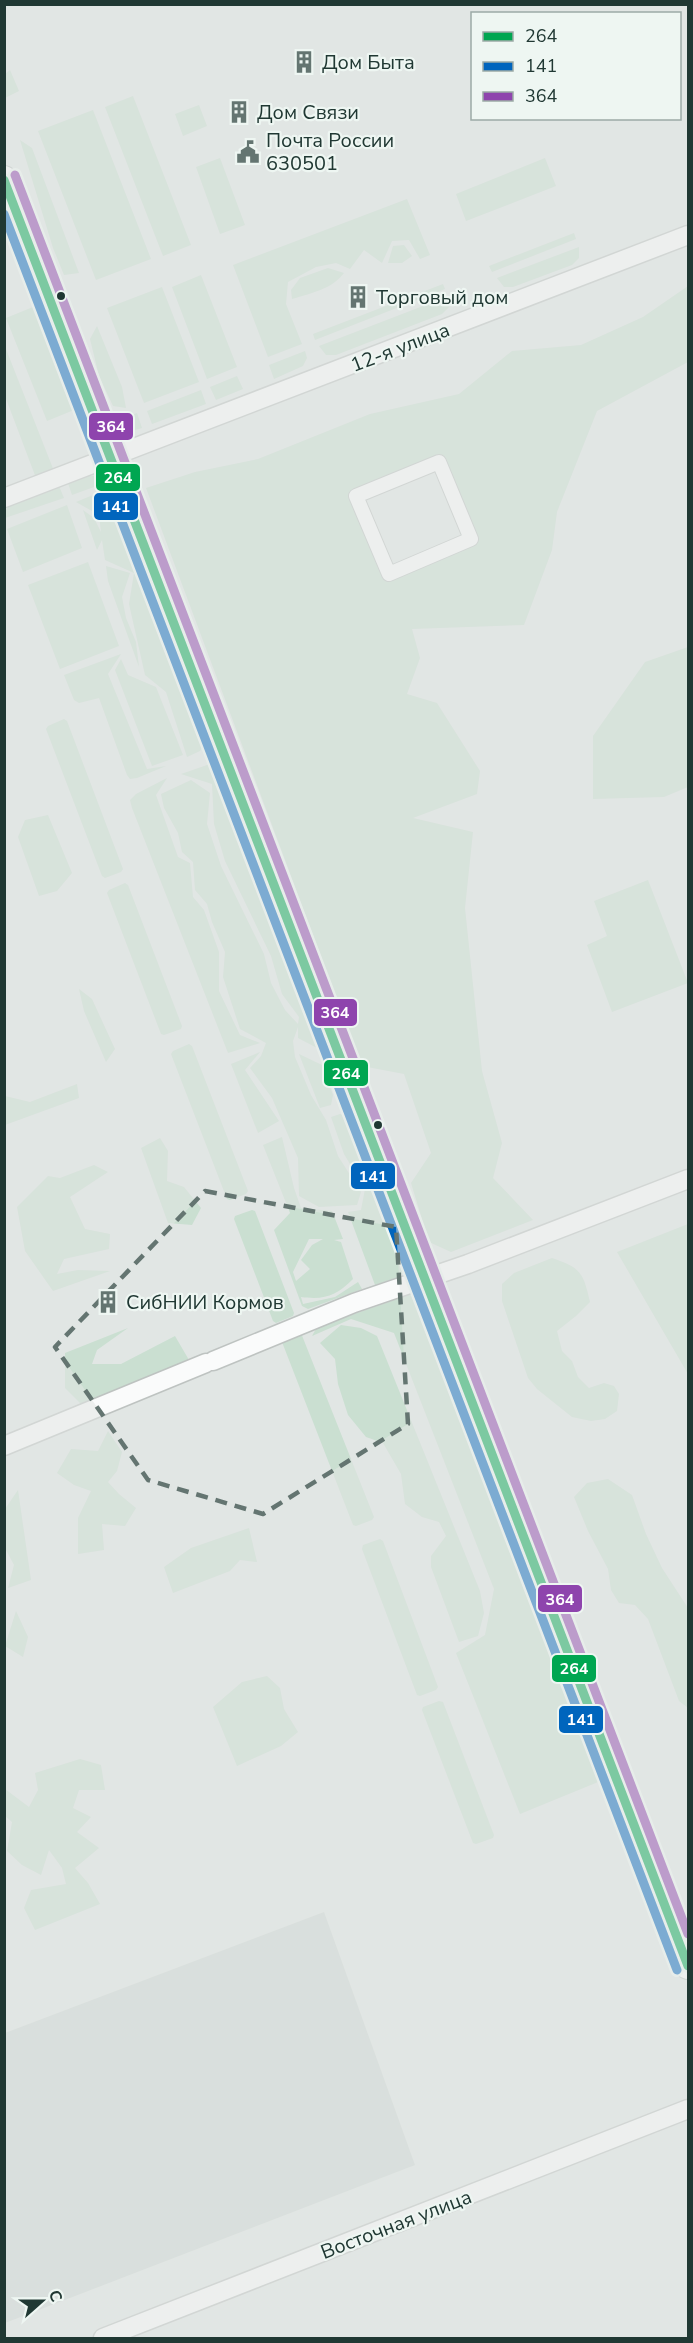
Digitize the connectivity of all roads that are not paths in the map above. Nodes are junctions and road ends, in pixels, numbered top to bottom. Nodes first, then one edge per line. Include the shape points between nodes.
1 (4, 179) edge
2 (688, 235) edge
3 (111, 457) junction
4 (439, 462) joint
5 (4, 498) edge
6 (688, 1179) edge
7 (424, 1279) junction
8 (4, 1446) edge
9 (688, 1966) edge
10 (688, 2109) edge
11 (103, 2338) edge

1 - 3 main road
2 - 3 street, 12-я улица
3 - 5 street, 12-я улица
3 - 7 main road
4 - 4 street via 356,496 389,574 471,539
6 - 7 street
7 - 8 street via 354,1303
7 - 9 main road
10 - 11 street, Восточная улица

